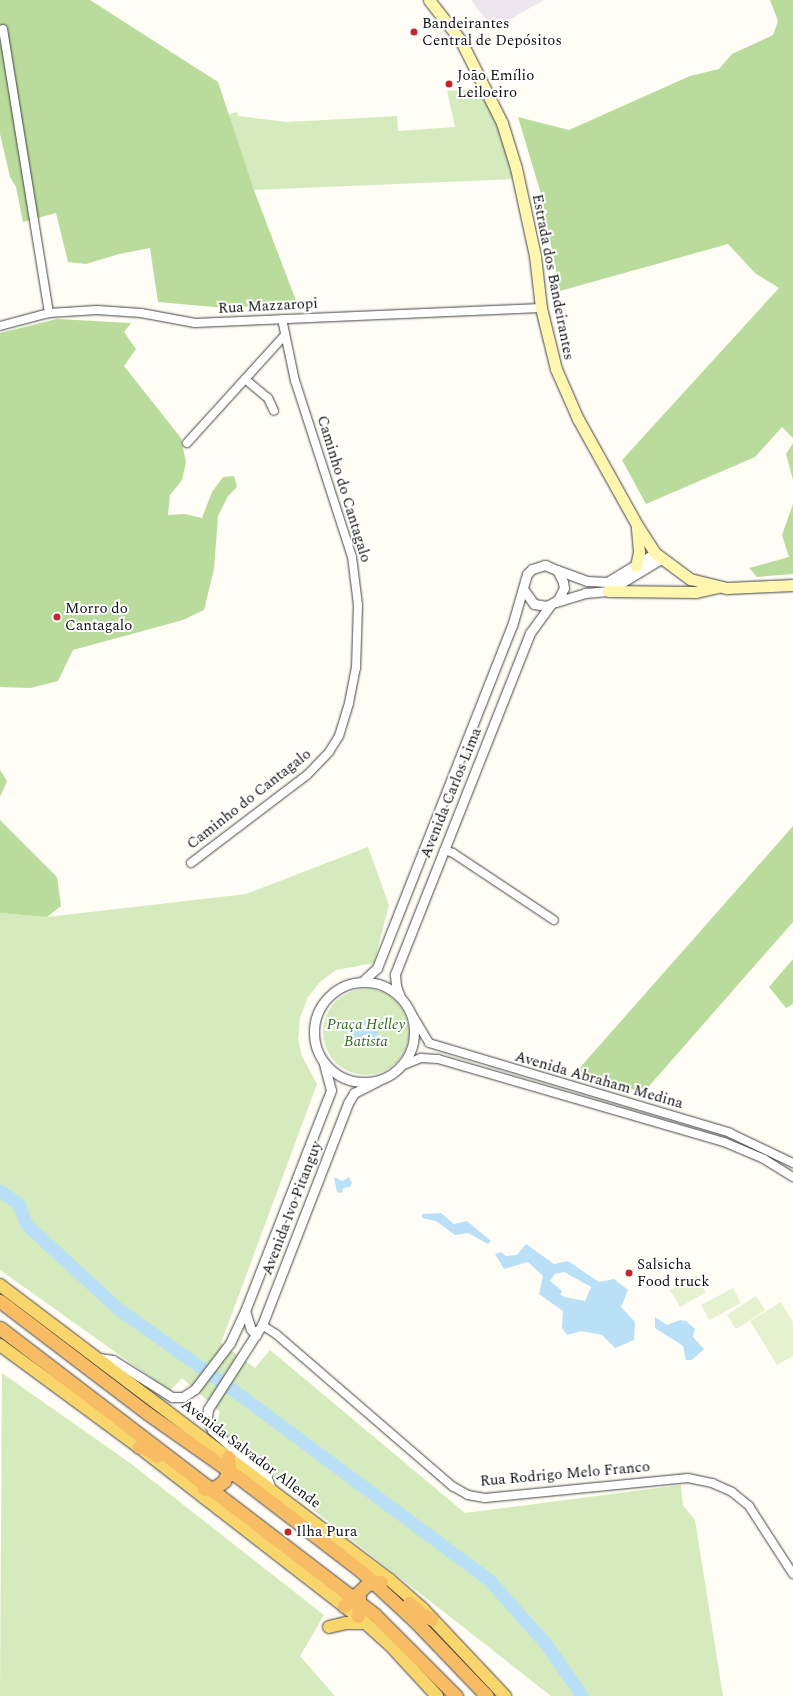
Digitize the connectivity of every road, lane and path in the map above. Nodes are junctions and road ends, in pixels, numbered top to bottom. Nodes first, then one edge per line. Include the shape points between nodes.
1 (429, 0) edge
2 (2, 29) dead end
3 (541, 308) junction
4 (49, 313) junction
5 (282, 319) junction
6 (0, 326) edge
7 (284, 336) junction
8 (245, 379) junction
9 (274, 411) dead end
10 (187, 443) dead end
11 (637, 525) junction
12 (658, 556) junction
13 (636, 566) junction
14 (557, 570) junction
15 (793, 585) edge
16 (718, 586) junction
17 (524, 590) junction
18 (608, 591) junction
19 (553, 604) junction
20 (444, 850) junction
21 (191, 863) dead end
22 (554, 920) dead end
23 (363, 981) junction
24 (400, 997) junction
25 (410, 1011) junction
26 (324, 1063) junction
27 (401, 1066) junction
28 (378, 1081) junction
29 (793, 1163) edge
30 (793, 1177) edge
31 (0, 1284) edge
32 (0, 1301) edge
33 (245, 1311) junction
34 (262, 1325) junction
35 (0, 1328) edge
36 (256, 1335) junction
37 (0, 1345) edge
38 (99, 1358) junction
39 (138, 1447) junction
40 (228, 1464) junction
41 (210, 1489) junction
42 (271, 1489) junction
43 (361, 1571) junction
44 (793, 1574) edge
45 (373, 1582) junction
46 (354, 1605) junction
47 (432, 1619) junction
48 (329, 1627) dead end
49 (437, 1696) edge
50 (456, 1696) edge
51 (487, 1696) edge
52 (504, 1696) edge

1 - 3 main road, Estrada dos Bandeirantes via 461,41 502,123 516,168 535,256
2 - 4 street
3 - 5 street, Rua Mazzaropi
3 - 11 main road, Estrada dos Bandeirantes via 562,388
4 - 5 street, Rua Mazzaropi via 97,310 141,313 194,323
4 - 6 street, Rua Mazzaropi
5 - 7 street, Caminho do Cantagalo
7 - 8 street
7 - 21 street, Caminho do Cantagalo via 295,381 352,557 358,606 356,668 350,703 329,752 307,775
8 - 9 street via 264,394
8 - 10 street
11 - 12 main road, Estrada dos Bandeirantes
11 - 13 main road via 639,552
12 - 13 street, Avenida Carlos Lima
12 - 16 main road, Estrada dos Bandeirantes via 690,579
12 - 18 street
13 - 14 street, Avenida Carlos Lima via 615,578 597,583
14 - 17 street, Avenida Carlos Lima via 545,565 532,569 524,580
14 - 19 street, Avenida Carlos Lima via 564,588
15 - 16 main road, Estrada dos Bandeirantes
16 - 18 main road via 696,592
17 - 19 street via 534,604
17 - 23 street, Avenida Carlos Lima via 377,968
18 - 19 street via 585,593
19 - 20 street, Avenida Carlos Lima via 530,633
20 - 22 street via 453,853
20 - 24 street, Avenida Carlos Lima via 395,974
23 - 24 street via 389,988
23 - 26 street via 349,983 336,989 318,1010 313,1037
24 - 25 street
25 - 27 street via 414,1039 411,1050
25 - 29 street, Avenida Abraham Medina via 429,1043 730,1133
26 - 28 street via 343,1078 366,1083
26 - 33 street, Avenida Ivo Pitanguy via 332,1090
27 - 28 street
27 - 30 street, Avenida Abraham Medina via 420,1058 438,1059 724,1142 764,1159
28 - 34 street, Avenida Ivo Pitanguy via 354,1093 348,1103
31 - 38 main road, Avenida Salvador Allende
32 - 40 highway, Avenida Salvador Allende via 147,1413
33 - 36 street via 251,1329
33 - 38 street, Avenida Ivo Pitanguy via 230,1343 193,1391 178,1398 164,1394 113,1360
34 - 36 street, Avenida Ivo Pitanguy
34 - 44 street, Rua Rodrigo Melo Franco via 276,1334 452,1486 468,1495 485,1498 653,1480 694,1479 732,1492 749,1506
35 - 41 highway
36 - 42 street, Avenida Ivo Pitanguy via 210,1404 207,1418 212,1430 266,1478
37 - 39 main road
38 - 40 main road, Avenida Salvador Allende
39 - 41 highway via 148,1449 199,1488
39 - 46 main road
40 - 41 highway via 222,1484
40 - 42 main road, Avenida Salvador Allende
40 - 43 highway, Avenida Salvador Allende
41 - 46 highway
42 - 47 main road, Avenida Salvador Allende via 390,1580
43 - 45 highway, Avenida Salvador Allende
43 - 46 highway
45 - 46 highway
45 - 47 highway via 386,1583 420,1613
45 - 51 highway, Avenida Salvador Allende via 414,1620
46 - 48 main road via 353,1622
46 - 49 main road
46 - 50 highway via 393,1631
47 - 52 main road, Avenida Salvador Allende

